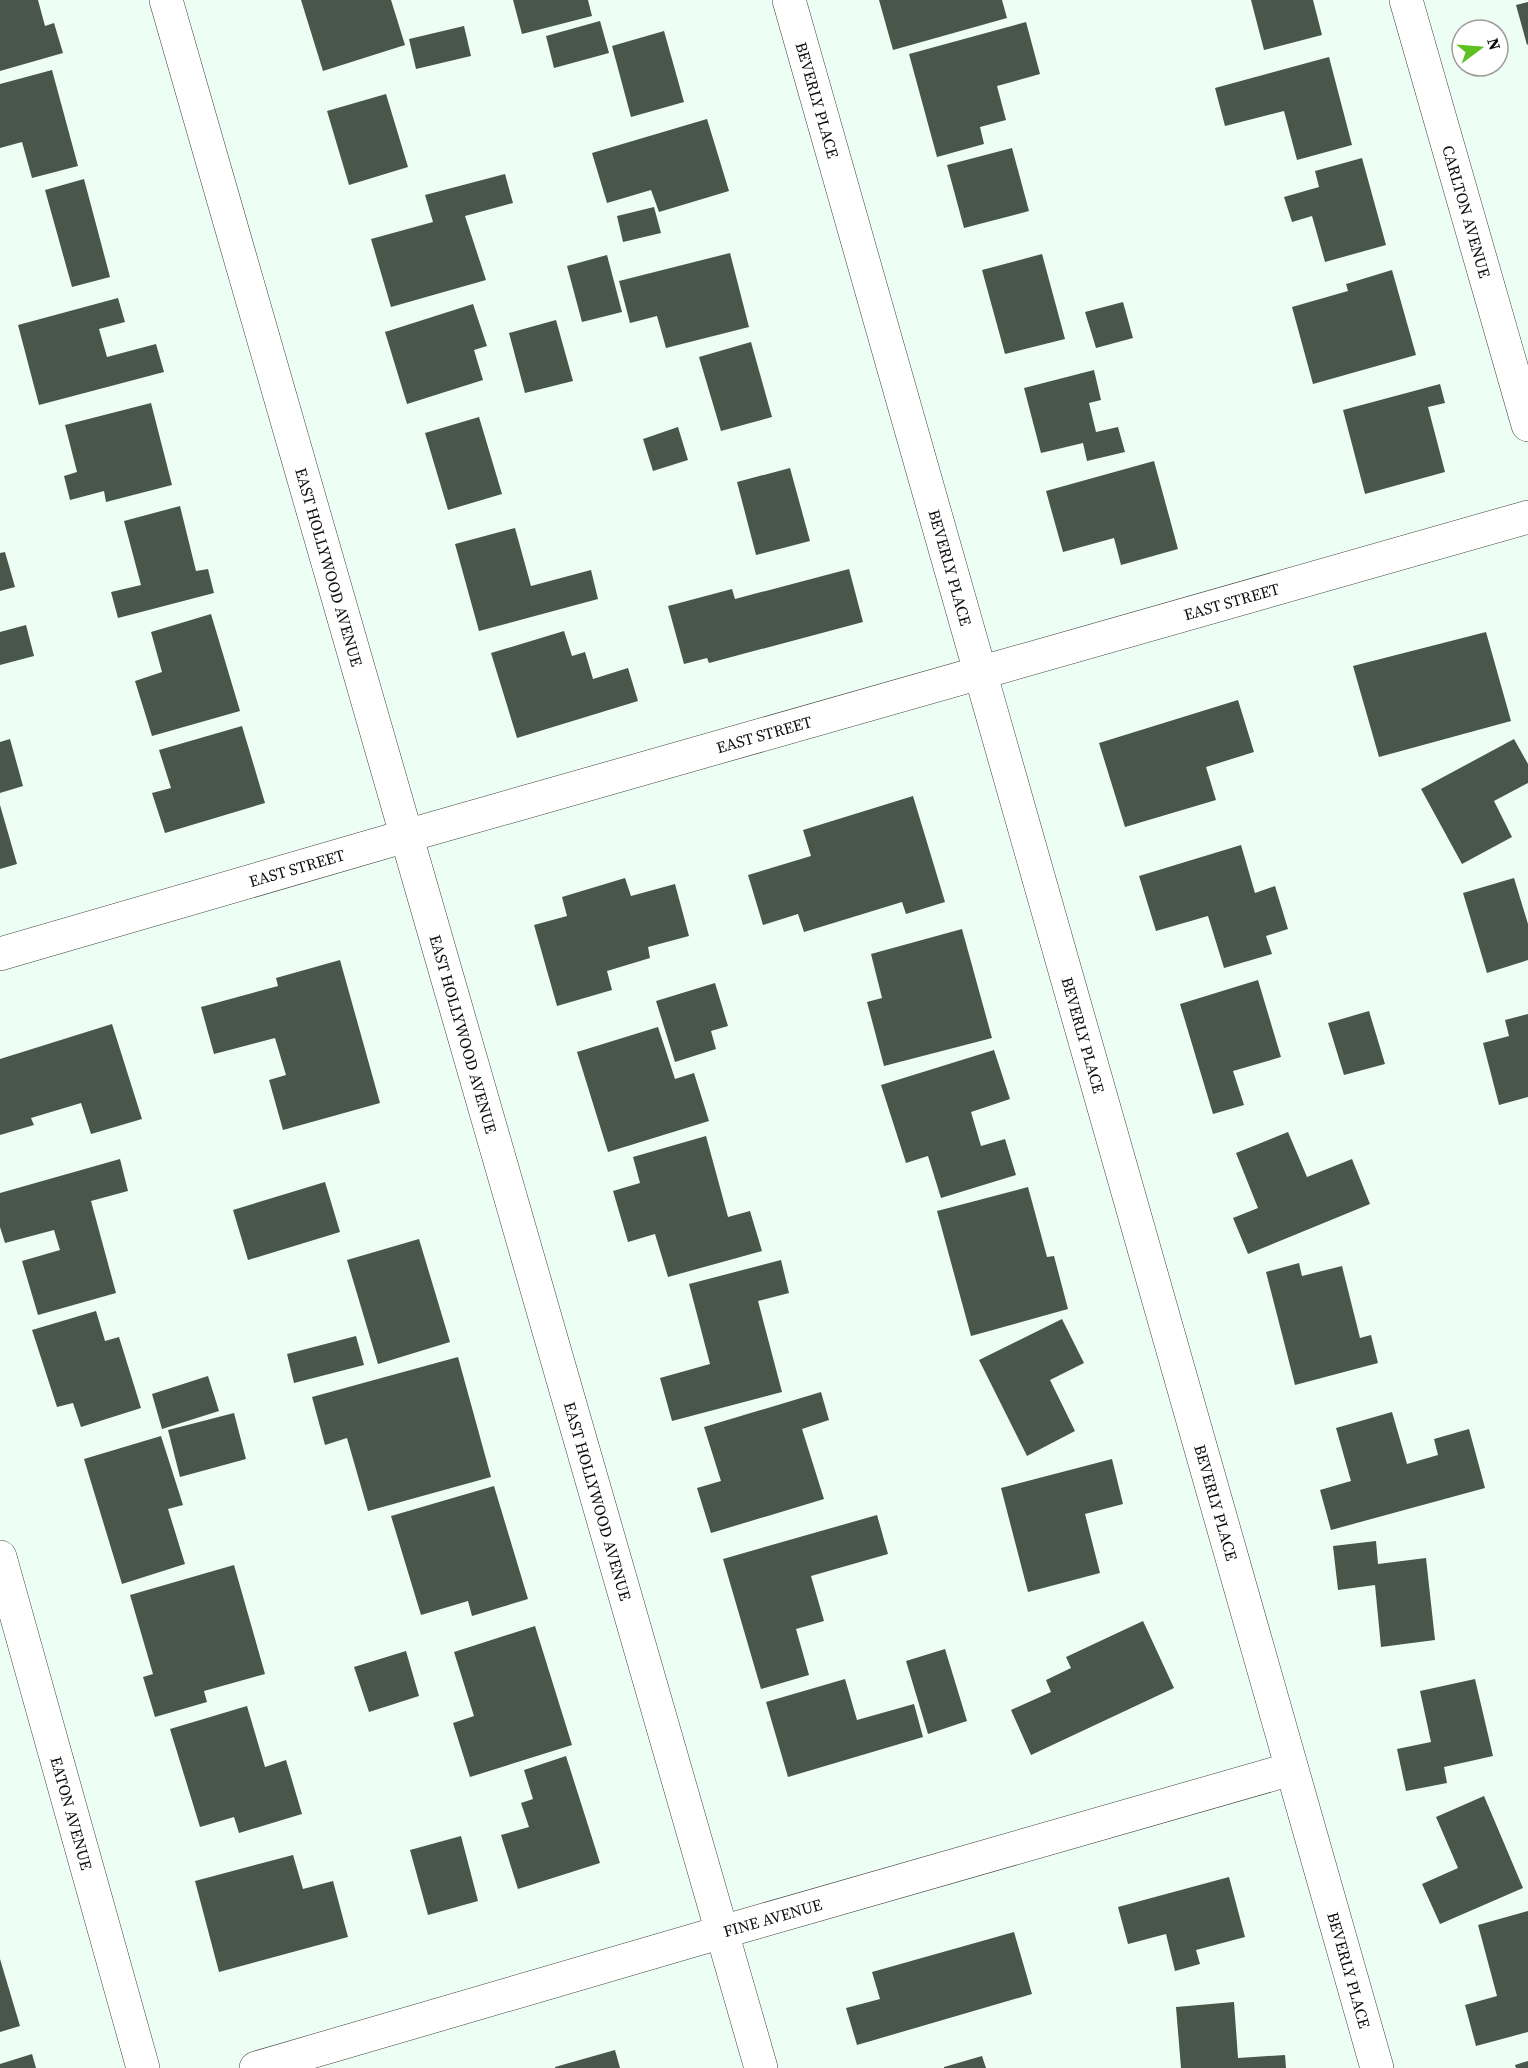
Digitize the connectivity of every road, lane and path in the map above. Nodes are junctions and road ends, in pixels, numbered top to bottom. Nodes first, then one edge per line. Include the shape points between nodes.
1 (166, 0) edge
2 (789, 0) edge
3 (1406, 0) edge
4 (1528, 425) edge
5 (1528, 517) edge
6 (980, 673) junction
7 (406, 836) junction
8 (0, 954) edge
9 (0, 1557) edge
10 (1291, 1769) junction
11 (722, 1932) junction
12 (143, 2068) edge
13 (256, 2068) edge
14 (761, 2068) edge
15 (1377, 2068) edge

1 - 7 street, EAST HOLLYWOOD AVENUE
2 - 6 street, BEVERLY PLACE
3 - 4 street, CARLTON AVENUE
5 - 6 street, EAST STREET
6 - 7 street, EAST STREET
6 - 10 street, BEVERLY PLACE
7 - 8 street, EAST STREET
7 - 11 street, EAST HOLLYWOOD AVENUE
9 - 12 street, EATON AVENUE
10 - 11 street, FINE AVENUE
10 - 15 street, BEVERLY PLACE
11 - 13 street, FINE AVENUE
11 - 14 street, EAST HOLLYWOOD AVENUE

